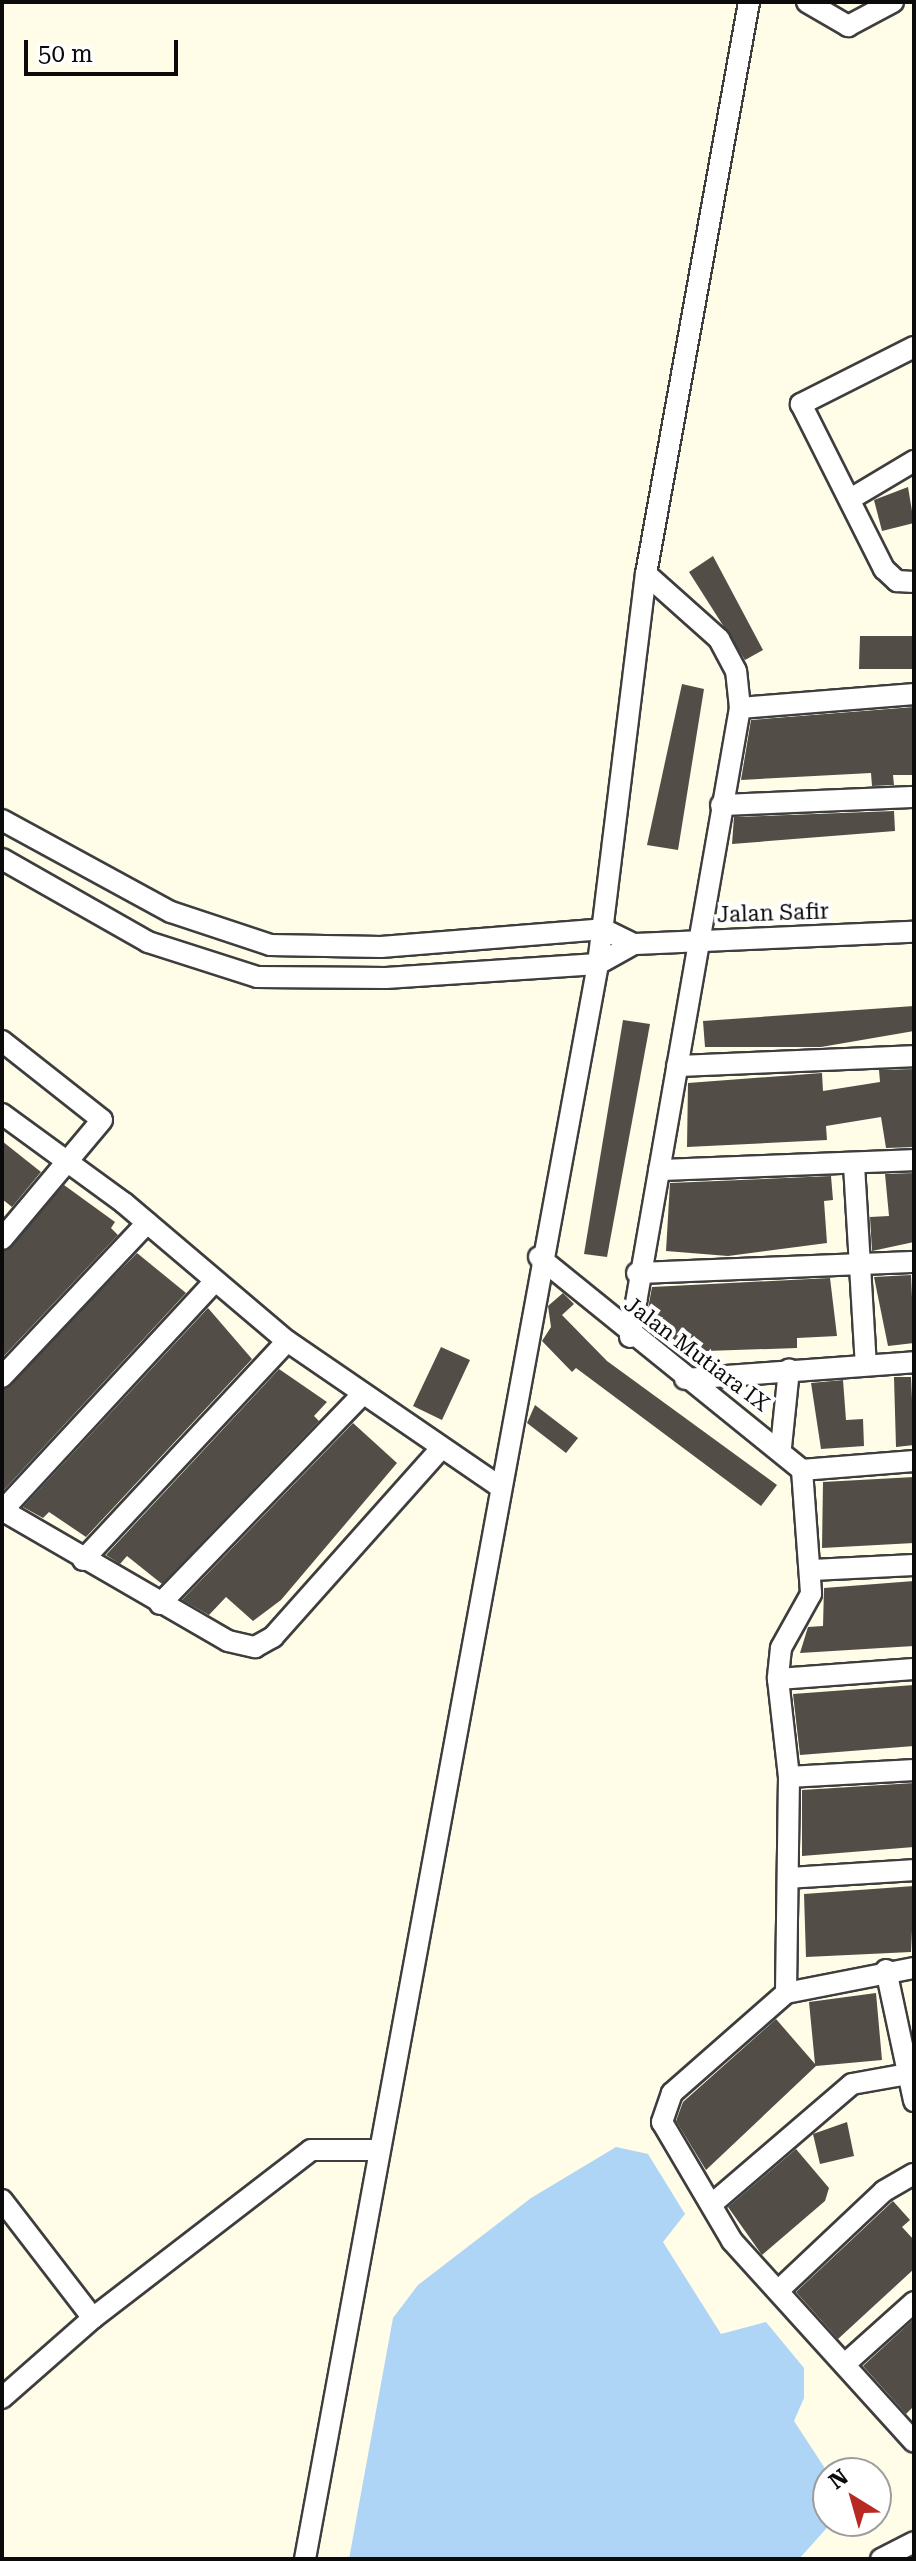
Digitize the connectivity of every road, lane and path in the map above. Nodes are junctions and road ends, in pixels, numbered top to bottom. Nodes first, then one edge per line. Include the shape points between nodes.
1 (749, 2) edge
2 (807, 2) edge
3 (893, 2) edge
4 (914, 347) edge
5 (914, 461) edge
6 (852, 498) junction
7 (646, 574) junction
8 (914, 582) edge
9 (914, 694) edge
10 (740, 708) junction
11 (914, 797) edge
12 (721, 805) junction
13 (2, 820) edge
14 (2, 859) edge
15 (603, 929) junction
16 (914, 932) edge
17 (698, 940) junction
18 (634, 944) junction
19 (598, 964) junction
20 (2, 1041) edge
21 (914, 1056) edge
22 (677, 1066) junction
23 (2, 1114) edge
24 (914, 1160) edge
25 (72, 1162) junction
26 (854, 1165) junction
27 (659, 1170) junction
28 (147, 1223) junction
29 (2, 1239) edge
30 (539, 1257) junction
31 (914, 1262) edge
32 (862, 1267) junction
33 (637, 1273) junction
34 (212, 1284) junction
35 (630, 1337) junction
36 (287, 1341) junction
37 (914, 1362) edge
38 (866, 1365) junction
39 (789, 1369) junction
40 (2, 1377) edge
41 (685, 1379) junction
42 (362, 1395) junction
43 (781, 1447) junction
44 (439, 1451) junction
45 (914, 1461) edge
46 (802, 1470) junction
47 (497, 1485) junction
48 (2, 1510) edge
49 (83, 1560) junction
50 (914, 1565) edge
51 (812, 1570) junction
52 (160, 1604) junction
53 (914, 1669) edge
54 (778, 1679) junction
55 (914, 1770) edge
56 (789, 1777) junction
57 (914, 1870) edge
58 (788, 1878) junction
59 (914, 1968) edge
60 (886, 1970) junction
61 (786, 1993) junction
62 (911, 2073) edge
63 (914, 2101) edge
64 (378, 2150) junction
65 (914, 2174) edge
66 (2, 2200) edge
67 (712, 2204) junction
68 (779, 2290) junction
69 (914, 2302) edge
70 (93, 2318) junction
71 (845, 2364) junction
72 (2, 2398) edge
73 (914, 2440) edge
74 (914, 2542) edge
75 (305, 2559) edge
76 (881, 2559) edge

1 - 7 street
2 - 3 street via 848,26
4 - 6 street via 801,404
5 - 6 street
6 - 8 street via 884,569 897,581
7 - 10 street via 719,639 736,671
7 - 15 street
9 - 10 street
10 - 12 street
11 - 12 street
12 - 17 street
13 - 15 street via 171,912 270,945 381,947
14 - 19 street via 148,942 257,977 386,978
15 - 18 street
15 - 19 street
16 - 17 street, Jalan Safir
17 - 18 street, Jalan Safir
17 - 22 street
18 - 19 street
19 - 30 street
20 - 25 street via 101,1118
21 - 22 street
22 - 27 street
23 - 25 street
24 - 26 street
25 - 28 street
25 - 29 street
26 - 27 street
26 - 32 street
27 - 33 street
28 - 34 street
28 - 40 street
30 - 35 street, Jalan Mutiara IX
30 - 47 street
31 - 32 street
32 - 33 street
32 - 38 street
33 - 35 street
34 - 36 street
34 - 48 street
35 - 41 street, Jalan Mutiara IX
36 - 42 street
36 - 49 street
37 - 38 street
38 - 39 street
39 - 41 street
39 - 43 street
41 - 43 street, Jalan Mutiara IX
42 - 44 street
42 - 52 street
43 - 46 street, Jalan Mutiara IX
44 - 47 street
44 - 52 street via 264,1644 236,1644
45 - 46 street
46 - 51 street
47 - 64 street
48 - 49 street
49 - 52 street
50 - 51 street
51 - 54 street via 811,1594 781,1648
53 - 54 street
54 - 56 street
55 - 56 street
56 - 58 street
57 - 58 street
58 - 61 street
59 - 60 street
60 - 61 street
60 - 62 street
61 - 67 street via 665,2101 667,2136
62 - 63 street
62 - 67 street via 852,2084
64 - 70 street via 311,2150
64 - 75 street
65 - 68 street via 884,2191
66 - 70 street
67 - 68 street via 721,2227
68 - 71 street
69 - 71 street
70 - 72 street
71 - 73 street
74 - 76 street

